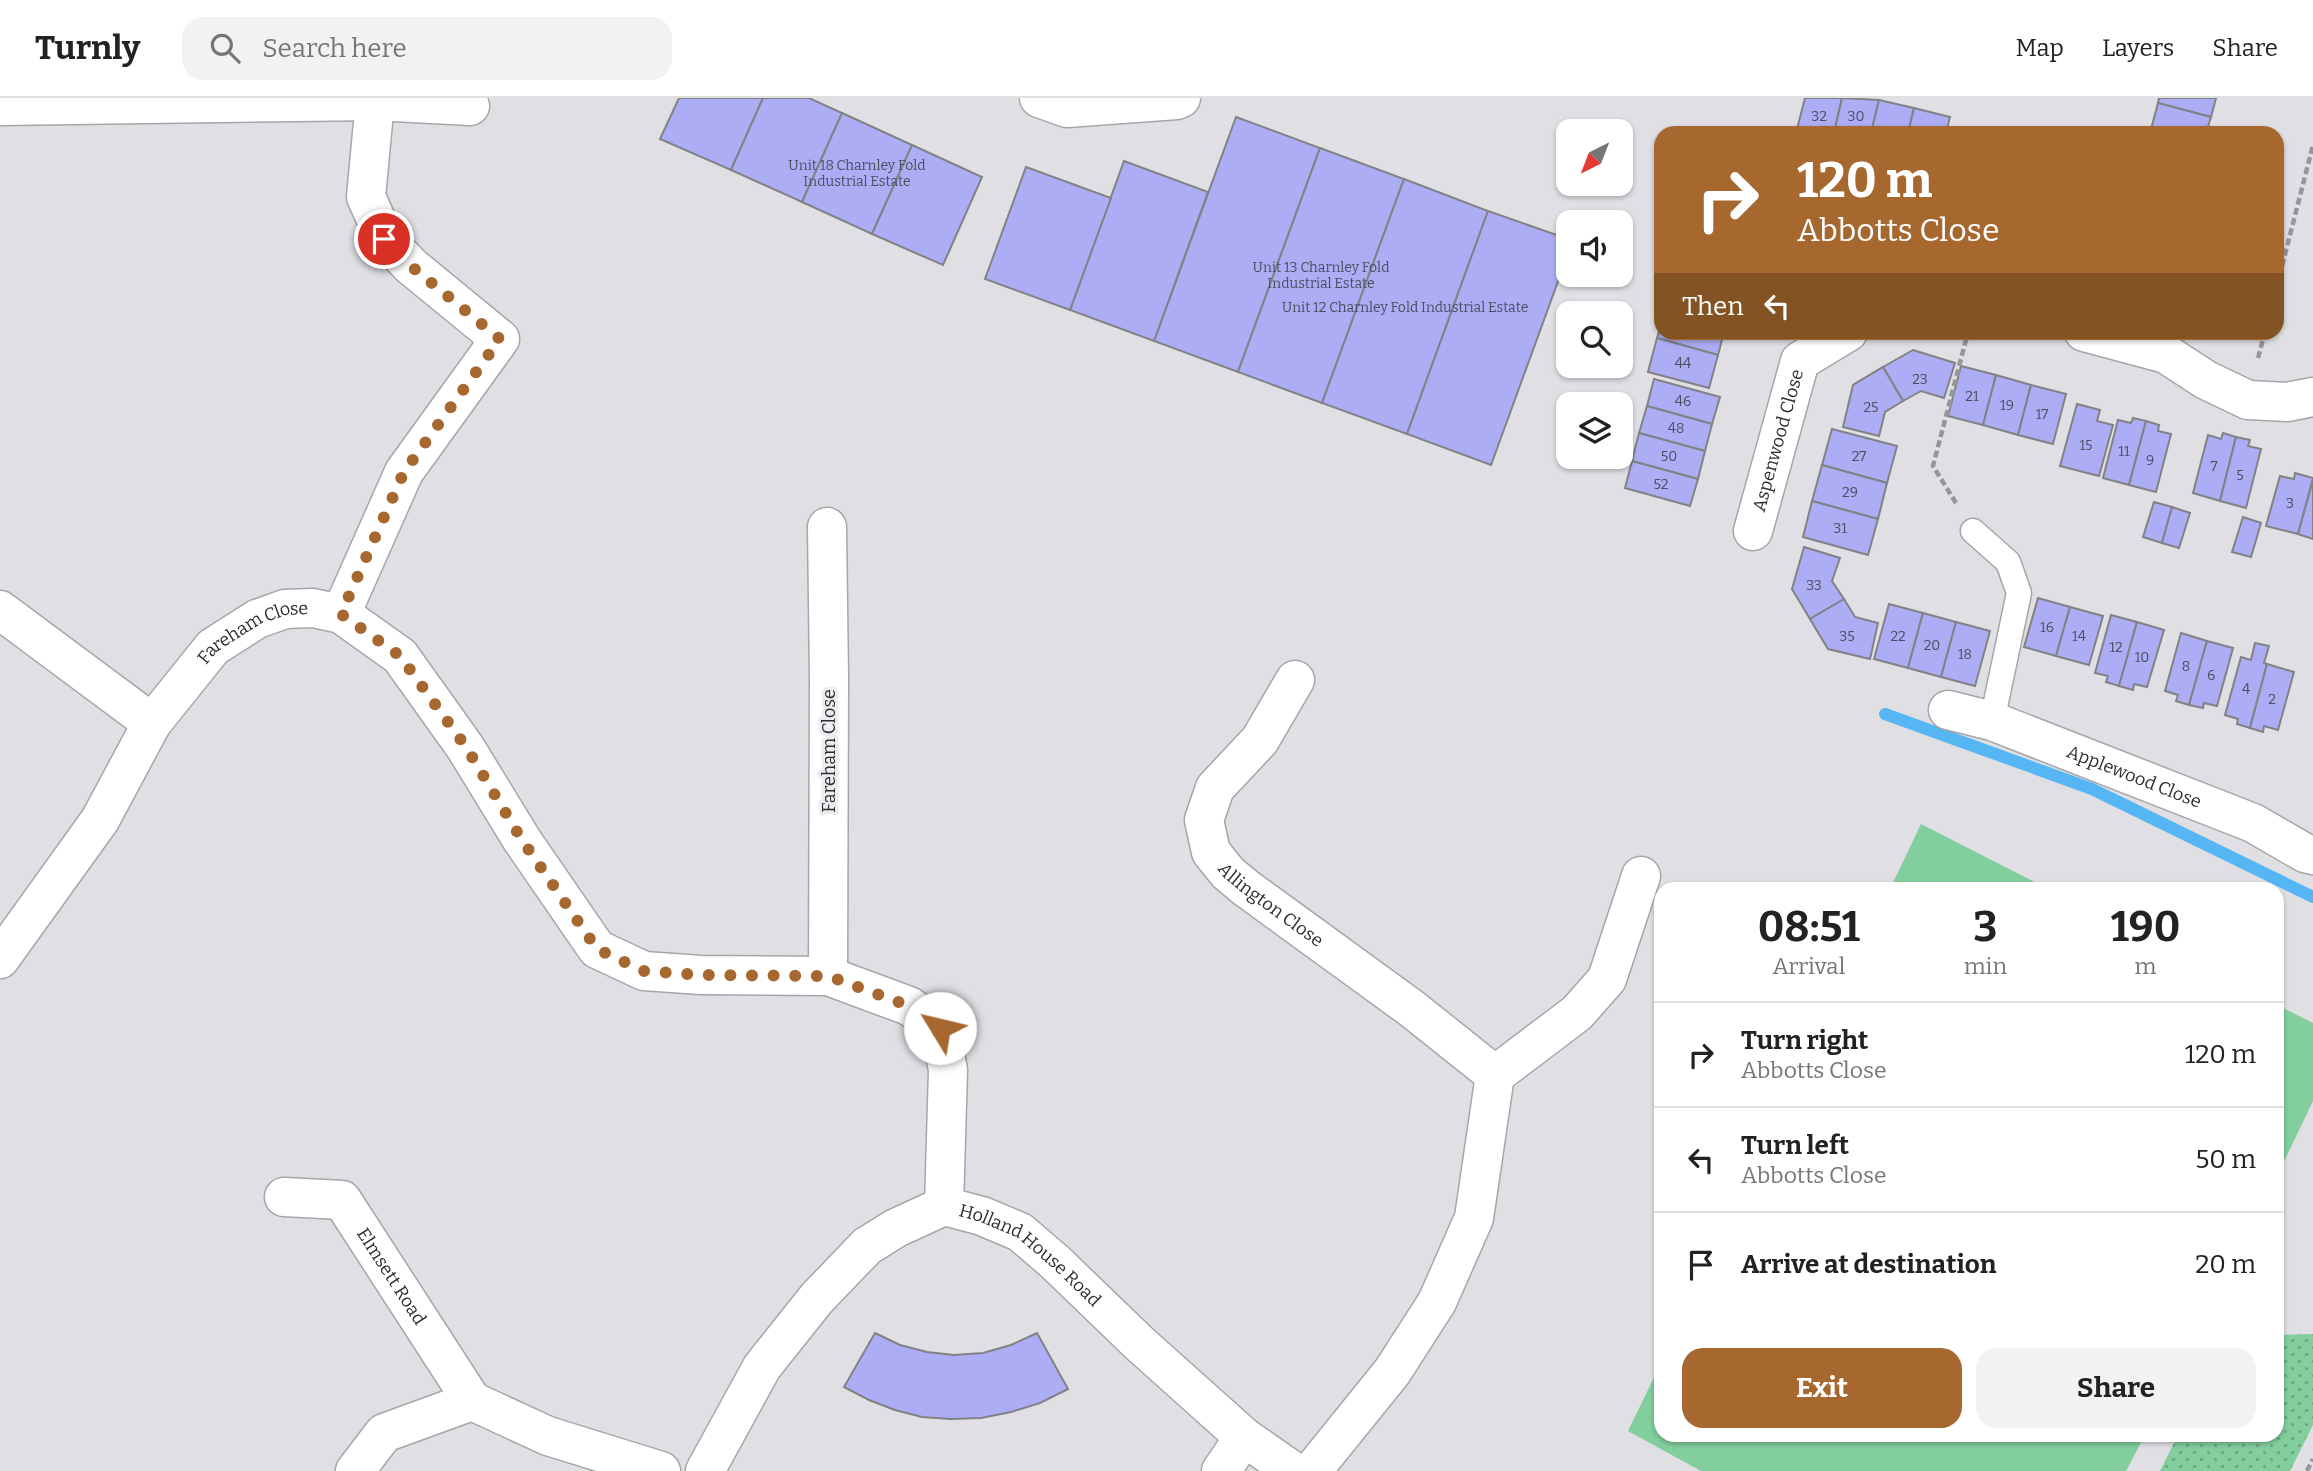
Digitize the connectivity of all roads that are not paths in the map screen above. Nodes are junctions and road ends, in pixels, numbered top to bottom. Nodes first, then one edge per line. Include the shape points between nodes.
1 (1039, 98) edge
2 (1181, 98) edge
3 (375, 101) junction
4 (0, 106) edge
5 (470, 106) dead end
6 (1835, 340) edge
7 (2114, 340) edge
8 (2313, 397) edge
9 (827, 527) dead end
10 (1753, 530) dead end
11 (1972, 531) road end
12 (0, 610) edge
13 (341, 614) junction
14 (1295, 680) dead end
15 (1948, 710) dead end
16 (1992, 722) junction
17 (152, 723) junction
18 (2313, 855) edge
19 (1641, 876) dead end
20 (0, 959) edge
21 (828, 976) junction
22 (1495, 1075) junction
23 (284, 1197) dead end
24 (944, 1206) junction
25 (472, 1401) junction
26 (1244, 1437) junction
27 (355, 1471) edge
28 (662, 1471) edge
29 (705, 1471) edge
30 (1221, 1471) edge
31 (1293, 1471) edge
32 (1312, 1471) edge

1 - 2 street via 1067,108
3 - 4 street
3 - 5 street
3 - 13 street via 366,197 384,239 500,339 404,472
6 - 10 street, Aspenwood Close via 1800,361
7 - 8 street via 2166,354 2248,400 2287,402
9 - 21 street, Fareham Close
11 - 16 lane via 2008,562 2019,593
12 - 17 street
13 - 17 street, Fareham Close via 285,609 257,619 213,647
13 - 21 street, Fareham Close via 400,656 466,747 522,840 597,949 644,971
14 - 22 street, Allington Close via 1259,740 1215,788 1204,820 1211,852 1246,888
15 - 16 street, Applewood Close
16 - 18 street, Applewood Close via 2253,823
17 - 20 street, Fareham Close via 100,820
19 - 22 street via 1607,979 1577,1013
21 - 24 street, Fareham Close via 909,1006 940,1028 948,1070
22 - 32 street via 1474,1218 1437,1302 1392,1372
23 - 25 street, Elmsett Road via 342,1200
24 - 26 street, Holland House Road via 1020,1232
24 - 29 street, Holland House Road via 867,1246 817,1298 762,1367
25 - 27 street via 384,1433
25 - 28 street via 548,1436
26 - 30 street
26 - 31 street, Holland House Road

